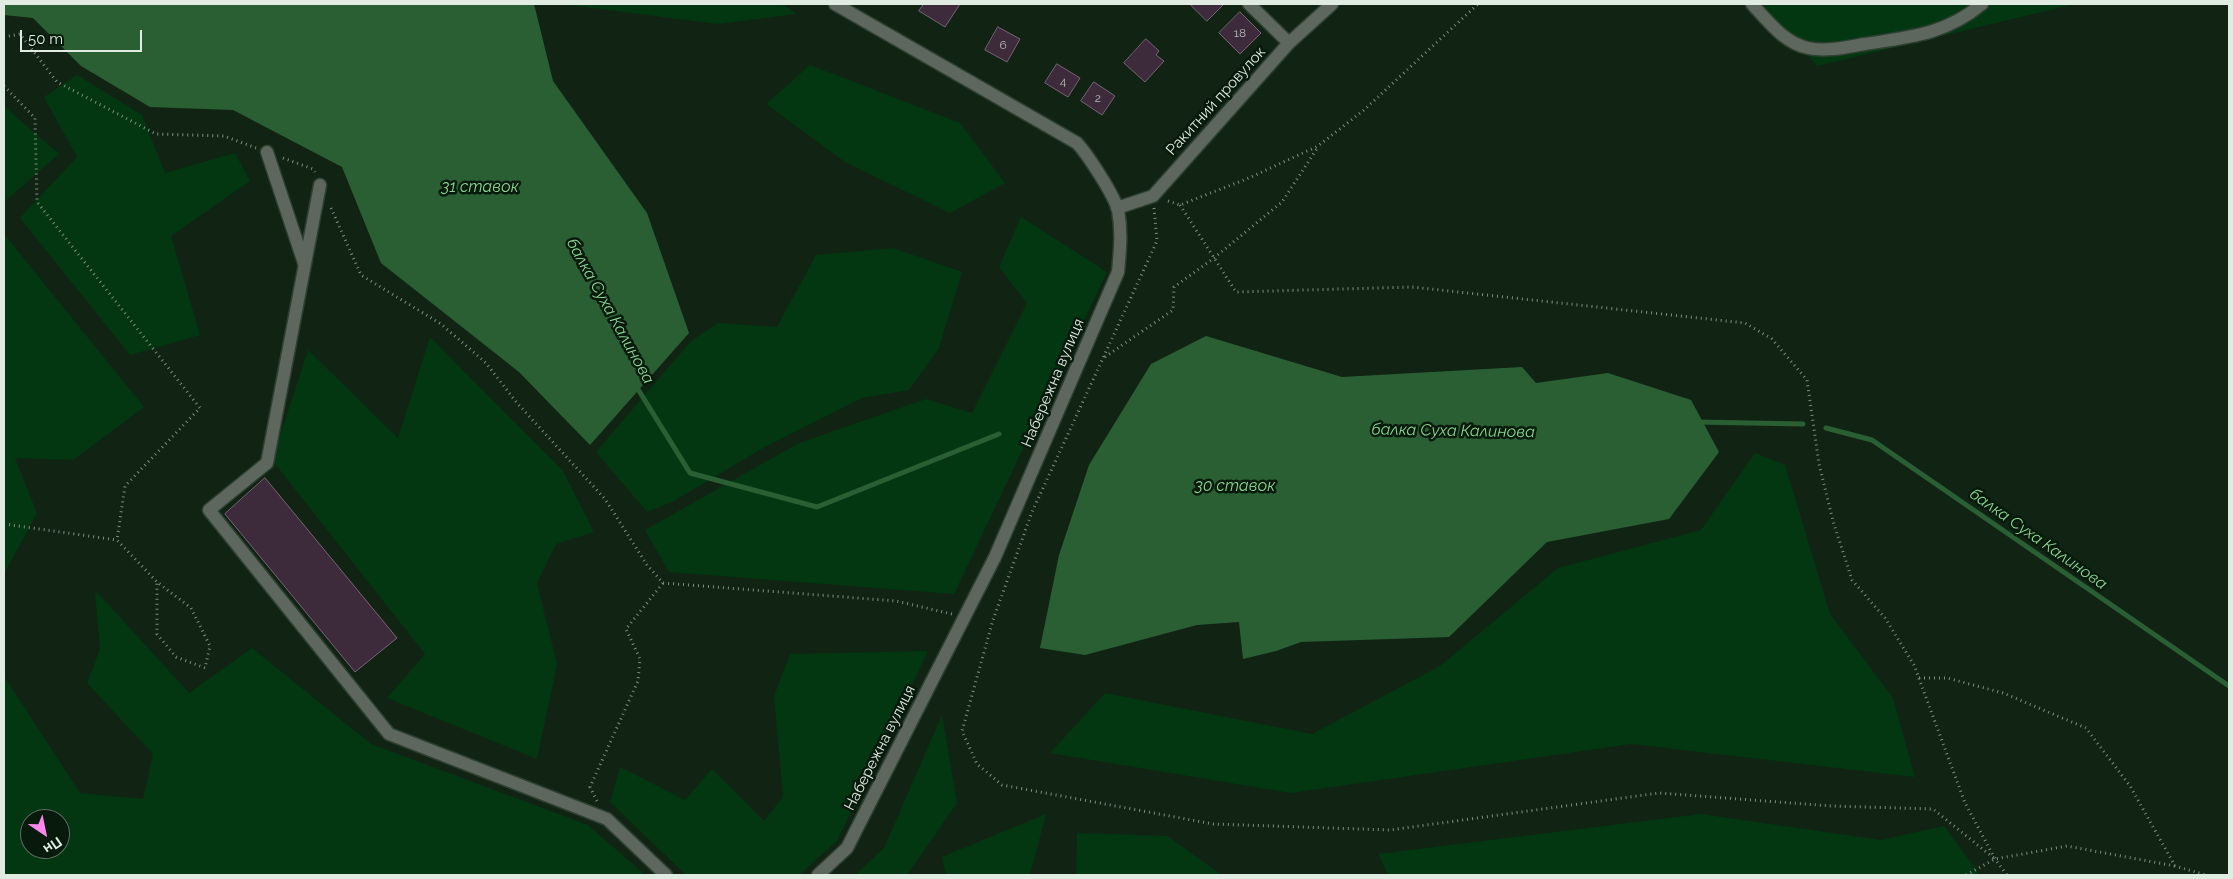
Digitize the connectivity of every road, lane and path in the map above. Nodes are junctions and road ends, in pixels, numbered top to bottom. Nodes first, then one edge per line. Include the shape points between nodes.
1 (835, 4) edge
2 (1249, 4) edge
3 (1332, 4) edge
4 (1478, 4) edge
5 (1752, 4) edge
6 (1982, 4) edge
7 (4, 37) edge
8 (1289, 43) junction
9 (4, 86) edge
10 (1318, 146) junction
11 (267, 152) junction
12 (320, 185) junction
13 (1153, 196) junction
14 (1180, 205) junction
15 (1117, 208) junction
16 (1214, 258) junction
17 (305, 265) junction
18 (1105, 357) junction
19 (4, 524) edge
20 (117, 540) junction
21 (157, 582) junction
22 (663, 583) junction
23 (965, 618) junction
24 (1919, 678) junction
25 (607, 819) junction
26 (1996, 859) junction
27 (2175, 866) junction
28 (666, 875) edge
29 (818, 875) edge
30 (1966, 875) edge
31 (2007, 875) edge
32 (2206, 875) edge

1 - 15 street, Набережна вулиця via 1078,143
2 - 8 street
3 - 8 street, Ракитний провулок
4 - 10 path via 1364,110
5 - 6 street via 1788,39 1807,48 1829,50 1924,35 1966,17
7 - 11 path via 20,34 57,82 156,134 224,136
8 - 13 street, Ракитний провулок
9 - 20 path via 35,118 37,202 200,408 125,486
10 - 14 path
10 - 16 path via 1282,202
11 - 12 path via 313,169
11 - 17 street
12 - 17 street
12 - 22 path via 361,275 441,324 486,363 517,403 605,499 647,565
13 - 14 path
13 - 15 street, Ракитний провулок
13 - 18 path via 1157,241
14 - 16 path
15 - 23 street, Набережна вулиця via 1121,240 1118,272 996,557
16 - 18 path via 1174,287 1173,310
16 - 24 path via 1236,292 1412,287 1745,324 1772,338 1806,380 1819,464 1852,580 1885,618
17 - 25 street via 267,463 209,510 389,734
18 - 26 path via 1032,512 993,620 962,731 976,764 1002,785 1212,824 1380,829 1659,793 1831,806 1933,809
19 - 20 path
20 - 21 path
21 - 21 path via 157,634 176,657 205,668 210,646 191,608
22 - 23 path via 896,601
22 - 25 path via 626,629 640,659 638,682 590,787
23 - 29 street, Набережна вулиця via 847,848
24 - 26 path via 1965,802
24 - 27 path via 1947,678 2003,693 2086,728 2130,786
25 - 28 street
26 - 27 path via 2067,846
26 - 30 path
26 - 31 path
27 - 32 path

